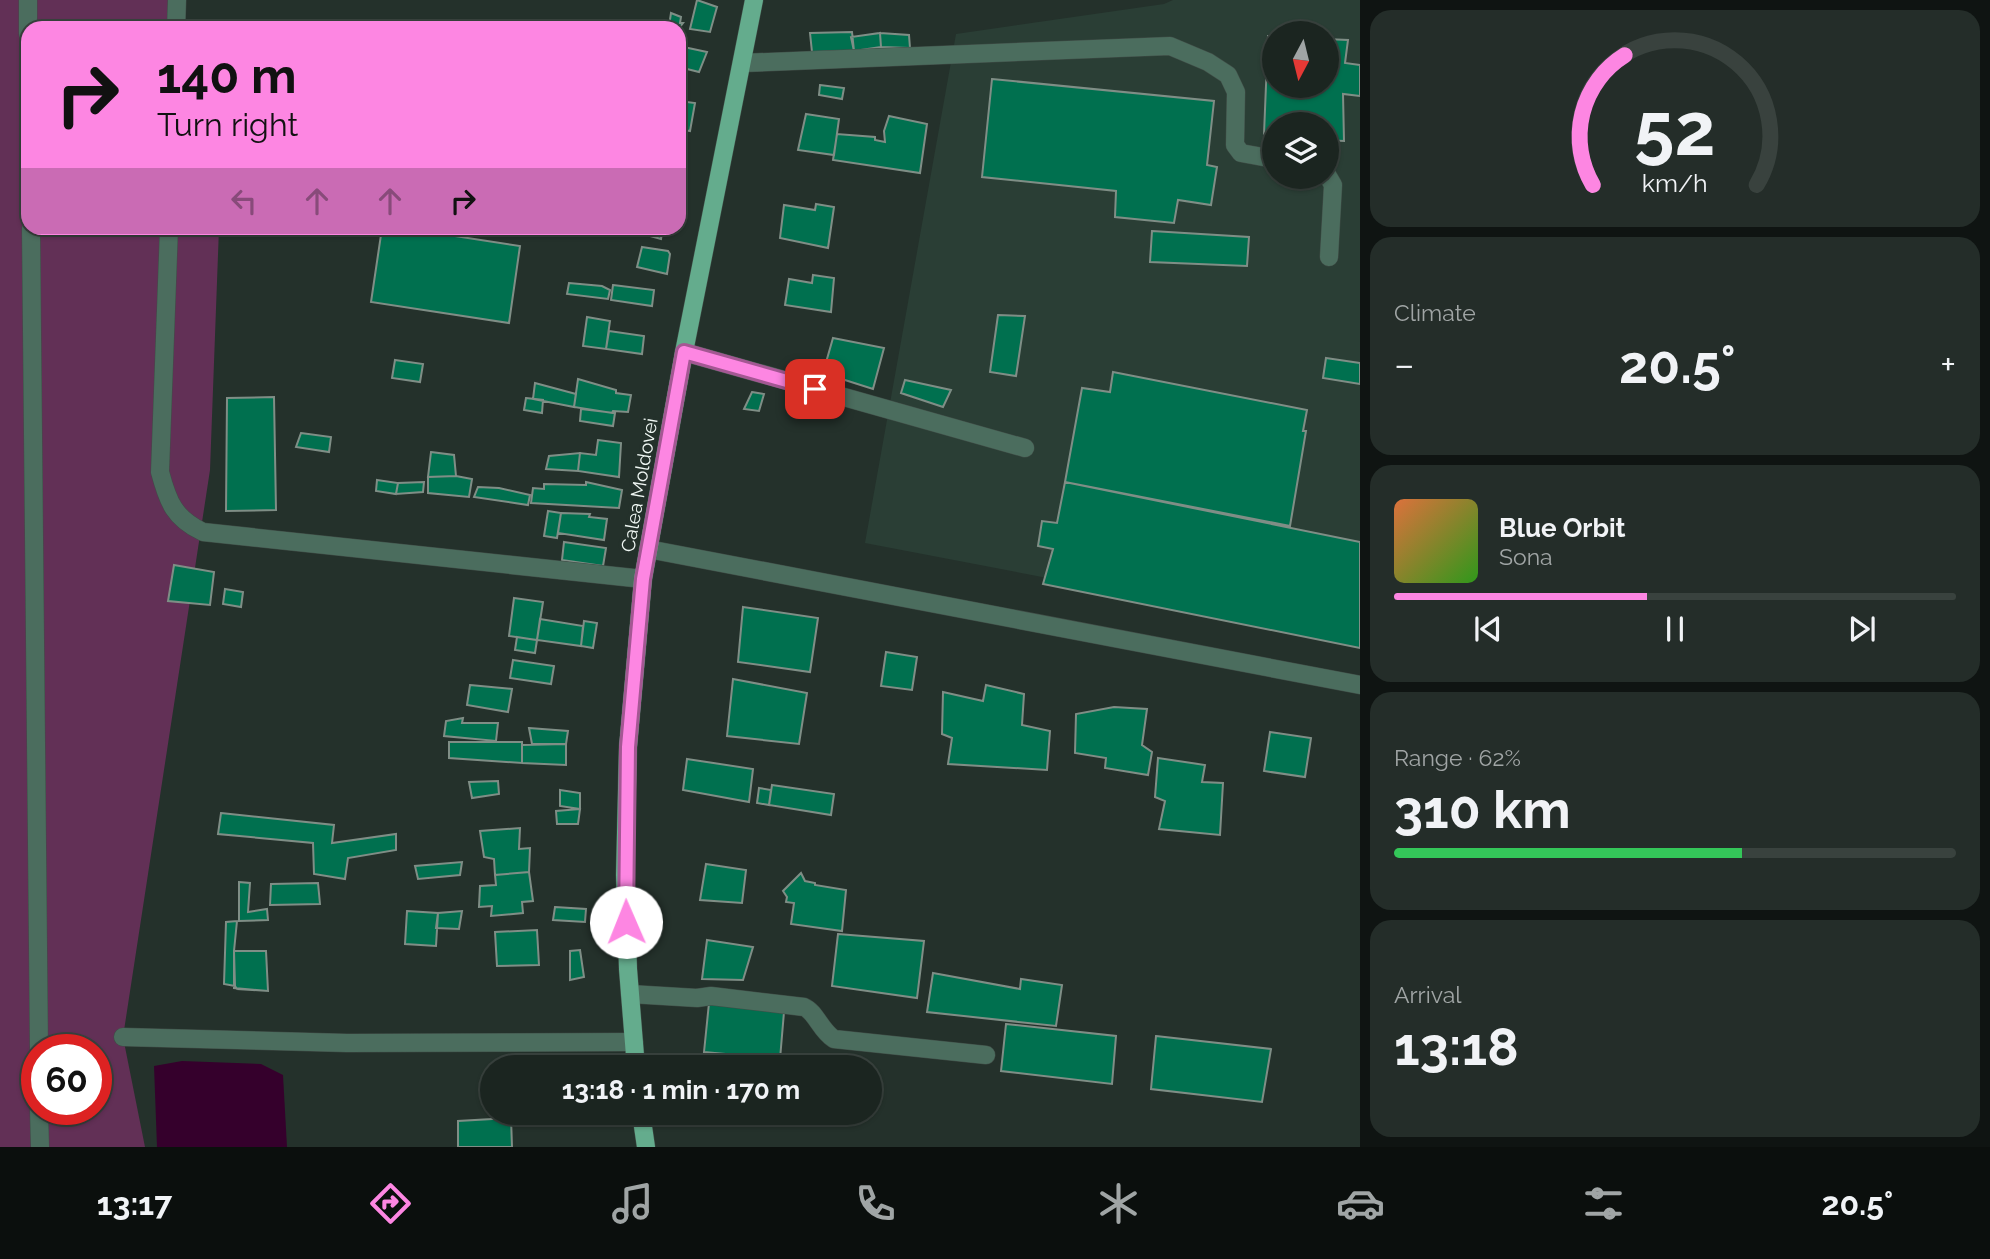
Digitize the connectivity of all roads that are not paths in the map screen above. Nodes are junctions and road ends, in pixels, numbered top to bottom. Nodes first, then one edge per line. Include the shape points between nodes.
1 (27, 0) edge
2 (177, 0) edge
3 (754, 0) edge
4 (28, 21) edge
5 (176, 21) edge
6 (742, 63) junction
7 (1262, 157) edge
8 (1333, 189) edge
9 (31, 235) edge
10 (169, 235) edge
11 (1329, 257) dead end
12 (684, 352) junction
13 (1025, 448) dead end
14 (648, 549) junction
15 (643, 579) junction
16 (1360, 685) edge
17 (630, 994) junction
18 (39, 1034) edge
19 (123, 1037) dead end
20 (634, 1042) junction
21 (635, 1055) edge
22 (986, 1055) dead end
23 (39, 1125) edge
24 (643, 1125) edge
25 (40, 1147) edge
26 (646, 1147) edge

1 - 4 street
2 - 5 street
3 - 6 main road, Calea Moldovei
6 - 7 street via 1170,46 1228,75 1236,92 1235,145 1241,153
6 - 12 main road, Calea Moldovei
8 - 11 street
9 - 18 street
10 - 15 street via 160,472 167,498 184,522 203,531
12 - 13 street
12 - 14 main road, Calea Moldovei
14 - 15 main road, Calea Moldovei
14 - 16 street
15 - 17 main road, Calea Moldovei via 628,747 625,875
17 - 20 main road, Calea Moldovei
17 - 22 street via 712,996 804,1007 834,1039
19 - 20 street via 347,1043
20 - 21 main road, Calea Moldovei
23 - 25 street
24 - 26 main road

